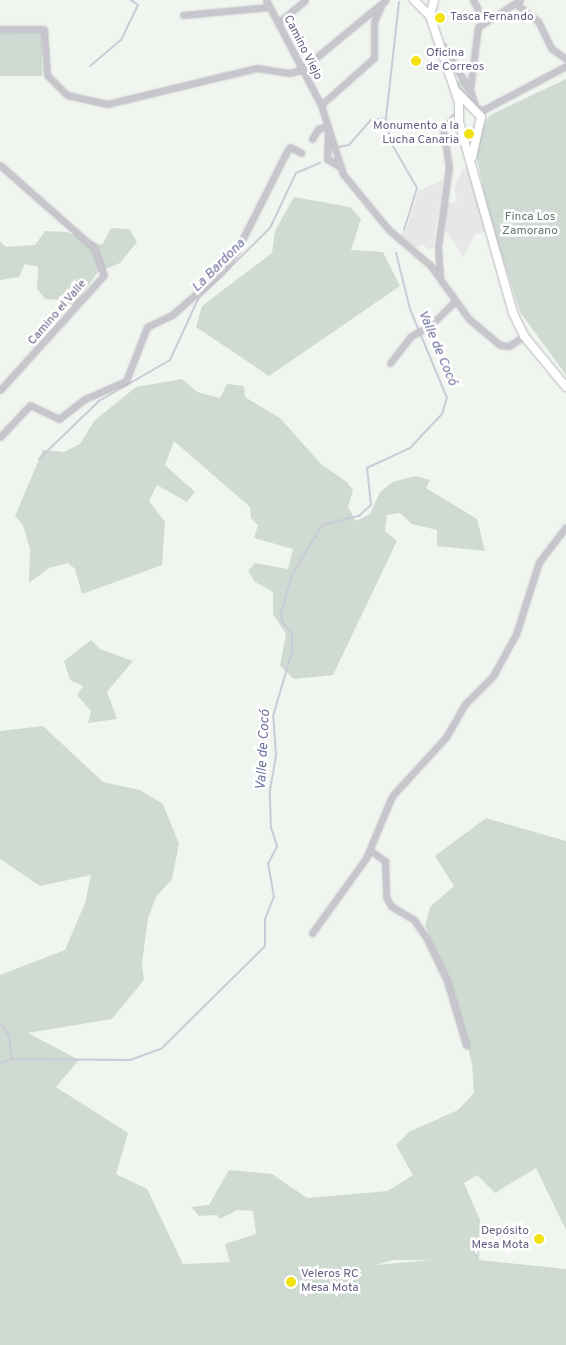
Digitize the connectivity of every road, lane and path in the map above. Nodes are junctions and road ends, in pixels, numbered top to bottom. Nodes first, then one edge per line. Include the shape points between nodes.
1 (266, 0) edge
2 (305, 0) edge
3 (434, 0) edge
4 (473, 0) edge
5 (384, 2) edge
6 (416, 2) edge
7 (518, 2) edge
8 (270, 7) junction
9 (183, 15) dead end
10 (430, 16) junction
11 (484, 21) junction
12 (278, 24) junction
13 (0, 29) edge
14 (437, 38) junction
15 (566, 59) edge
16 (566, 66) edge
17 (301, 70) junction
18 (455, 90) junction
19 (470, 90) junction
20 (321, 105) junction
21 (474, 107) junction
22 (492, 107) junction
23 (459, 112) junction
24 (478, 125) junction
25 (461, 126) junction
26 (328, 127) junction
27 (312, 139) dead end
28 (302, 153) dead end
29 (0, 165) edge
30 (341, 167) junction
31 (474, 171) junction
32 (440, 277) junction
33 (455, 301) junction
34 (524, 336) junction
35 (390, 364) dead end
36 (566, 387) edge
37 (1, 390) edge
38 (0, 437) edge
39 (566, 528) edge
40 (370, 850) junction
41 (312, 933) dead end
42 (466, 1045) dead end

1 - 8 street, Camino Viejo
2 - 12 street
3 - 6 main road
3 - 10 main road
4 - 11 street
5 - 17 street
5 - 20 street via 374,22 374,58
6 - 10 main road
7 - 11 street
7 - 15 street via 538,21 551,48
8 - 9 street
8 - 12 street, Camino Viejo
10 - 14 main road
11 - 19 street via 476,34
12 - 17 street, Camino Viejo
13 - 17 street via 44,29 47,75 67,94 107,104 257,68 289,73
14 - 18 main road
14 - 19 street
16 - 22 street
17 - 20 street, Camino Viejo
18 - 21 main road
18 - 23 main road
19 - 21 street
20 - 26 street, Camino Viejo
21 - 22 street
21 - 23 main road
21 - 24 main road
22 - 24 street
23 - 25 main road
23 - 32 street via 443,129 449,167 438,247
24 - 25 main road
24 - 31 main road
25 - 31 main road
26 - 27 street via 318,129
26 - 30 street, Camino Viejo
26 - 30 street via 325,153
28 - 38 street via 290,146 236,252 221,272 172,315 147,327 126,381 85,399 59,419 30,406
29 - 37 street, Camino el Valle via 94,248 104,275
30 - 32 street via 389,230
31 - 34 main road via 513,313
32 - 33 street
33 - 34 street via 500,345 509,346
33 - 35 street via 430,326 411,336
34 - 36 main road
39 - 40 street via 539,562 516,634 493,676 466,703 446,737 392,796
40 - 41 street
40 - 42 street via 385,861 386,897 391,906 414,920 426,937 447,981

